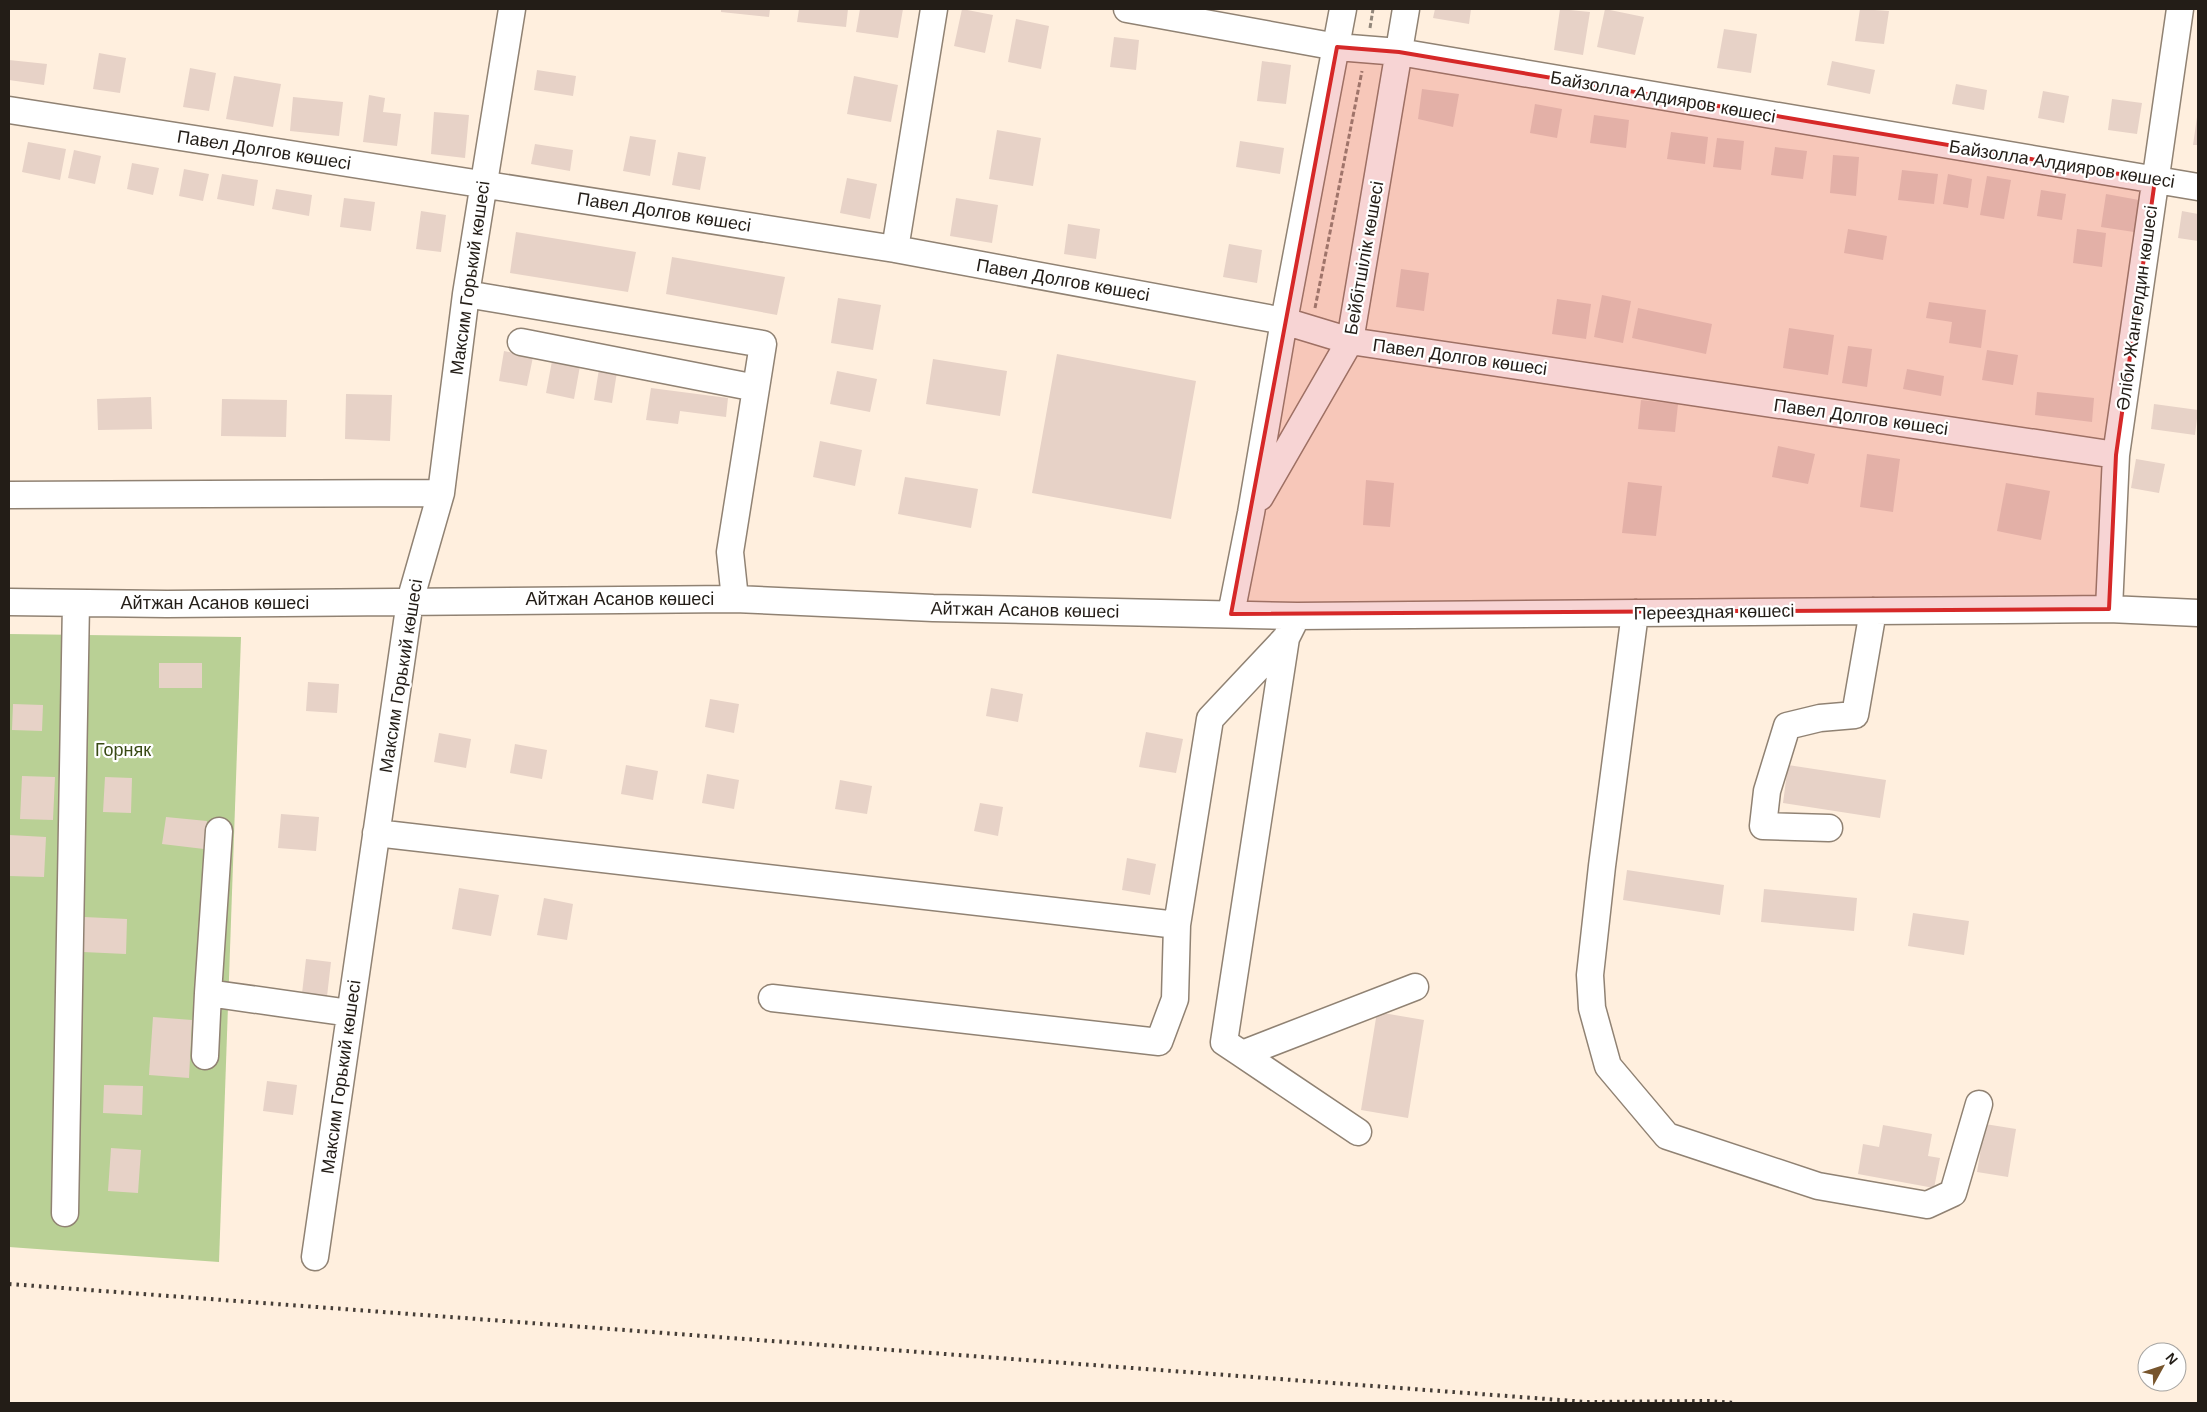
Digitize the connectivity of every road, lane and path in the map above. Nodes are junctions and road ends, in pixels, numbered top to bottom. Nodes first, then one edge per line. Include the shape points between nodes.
1 (512, 9) edge
2 (934, 9) edge
3 (1128, 9) edge
4 (1343, 9) edge
5 (1373, 9) edge
6 (1406, 9) edge
7 (2180, 9) edge
8 (1337, 47) junction
9 (1367, 50) junction
10 (1399, 52) junction
11 (9, 110) edge
12 (2155, 180) junction
13 (484, 184) junction
14 (2198, 187) edge
15 (895, 249) junction
16 (466, 294) junction
17 (1284, 321) junction
18 (1311, 330) junction
19 (1350, 341) junction
20 (521, 342) dead end
21 (756, 388) junction
22 (2116, 455) junction
23 (441, 493) junction
24 (9, 495) edge
25 (1251, 513) junction
26 (735, 599) junction
27 (410, 601) junction
28 (9, 602) edge
29 (76, 603) junction
30 (2108, 608) junction
31 (1873, 611) junction
32 (1635, 613) junction
33 (2198, 613) edge
34 (1231, 614) junction
35 (1292, 627) junction
36 (1829, 828) dead end
37 (220, 831) dead end
38 (376, 833) junction
39 (1177, 925) junction
40 (1415, 987) dead end
41 (208, 993) junction
42 (772, 998) dead end
43 (350, 1013) junction
44 (1242, 1054) junction
45 (205, 1056) dead end
46 (1979, 1104) dead end
47 (1358, 1132) dead end
48 (65, 1212) dead end
49 (315, 1257) dead end

1 - 13 street, Максим Горький көшесі
2 - 15 street
3 - 8 street, Байзолла Алдияров көшесі
4 - 8 street, Бейбітшілік көшесі
5 - 9 path
6 - 10 street, Бейбітшілік көшесі
7 - 12 street, Әліби Жангелдин көшесі
8 - 9 street, Байзолла Алдияров көшесі
8 - 17 street, Бейбітшілік көшесі
9 - 10 street, Байзолла Алдияров көшесі
9 - 18 path
10 - 12 street, Байзолла Алдияров көшесі
10 - 19 street, Бейбітшілік көшесі
11 - 13 street, Павел Долгов көшесі
12 - 14 street, Байзолла Алдияров көшесі
12 - 22 street, Әліби Жангелдин көшесі
13 - 15 street, Павел Долгов көшесі
13 - 16 street, Максим Горький көшесі
15 - 17 street, Павел Долгов көшесі
16 - 21 street via 762,344
16 - 23 street, Максим Горький көшесі
17 - 18 street, Павел Долгов көшесі
17 - 25 street, Бейбітшілік көшесі
18 - 19 street, Павел Долгов көшесі
19 - 22 street, Павел Долгов көшесі
19 - 25 street, Бейбітшілік көшесі
20 - 21 street
21 - 26 street via 730,552
22 - 30 street, Әліби Жангелдин көшесі
23 - 24 street
23 - 27 street, Максим Горький көшесі
25 - 34 street, Бейбітшілік көшесі
26 - 27 street, Айтжан Асанов көшесі
26 - 34 street, Айтжан Асанов көшесі via 933,608
27 - 29 street, Айтжан Асанов көшесі
27 - 38 street, Максим Горький көшесі
28 - 29 street, Айтжан Асанов көшесі
29 - 48 street
30 - 31 street, Переездная көшесі
30 - 33 street, Переездная көшесі
31 - 32 street, Переездная көшесі
31 - 36 street via 1855,714 1787,726 1767,791 1763,826
32 - 35 street, Переездная көшесі
32 - 46 street via 1590,975 1592,1008 1608,1066 1667,1136 1818,1186 1927,1205 1953,1193
34 - 35 street, Переездная көшесі
35 - 39 street via 1210,719
35 - 44 street via 1224,1042
37 - 41 street
38 - 39 street
38 - 43 street, Максим Горький көшесі
39 - 42 street via 1174,999 1159,1042
40 - 44 street
41 - 43 street
41 - 45 street
43 - 49 street, Максим Горький көшесі
44 - 47 street

